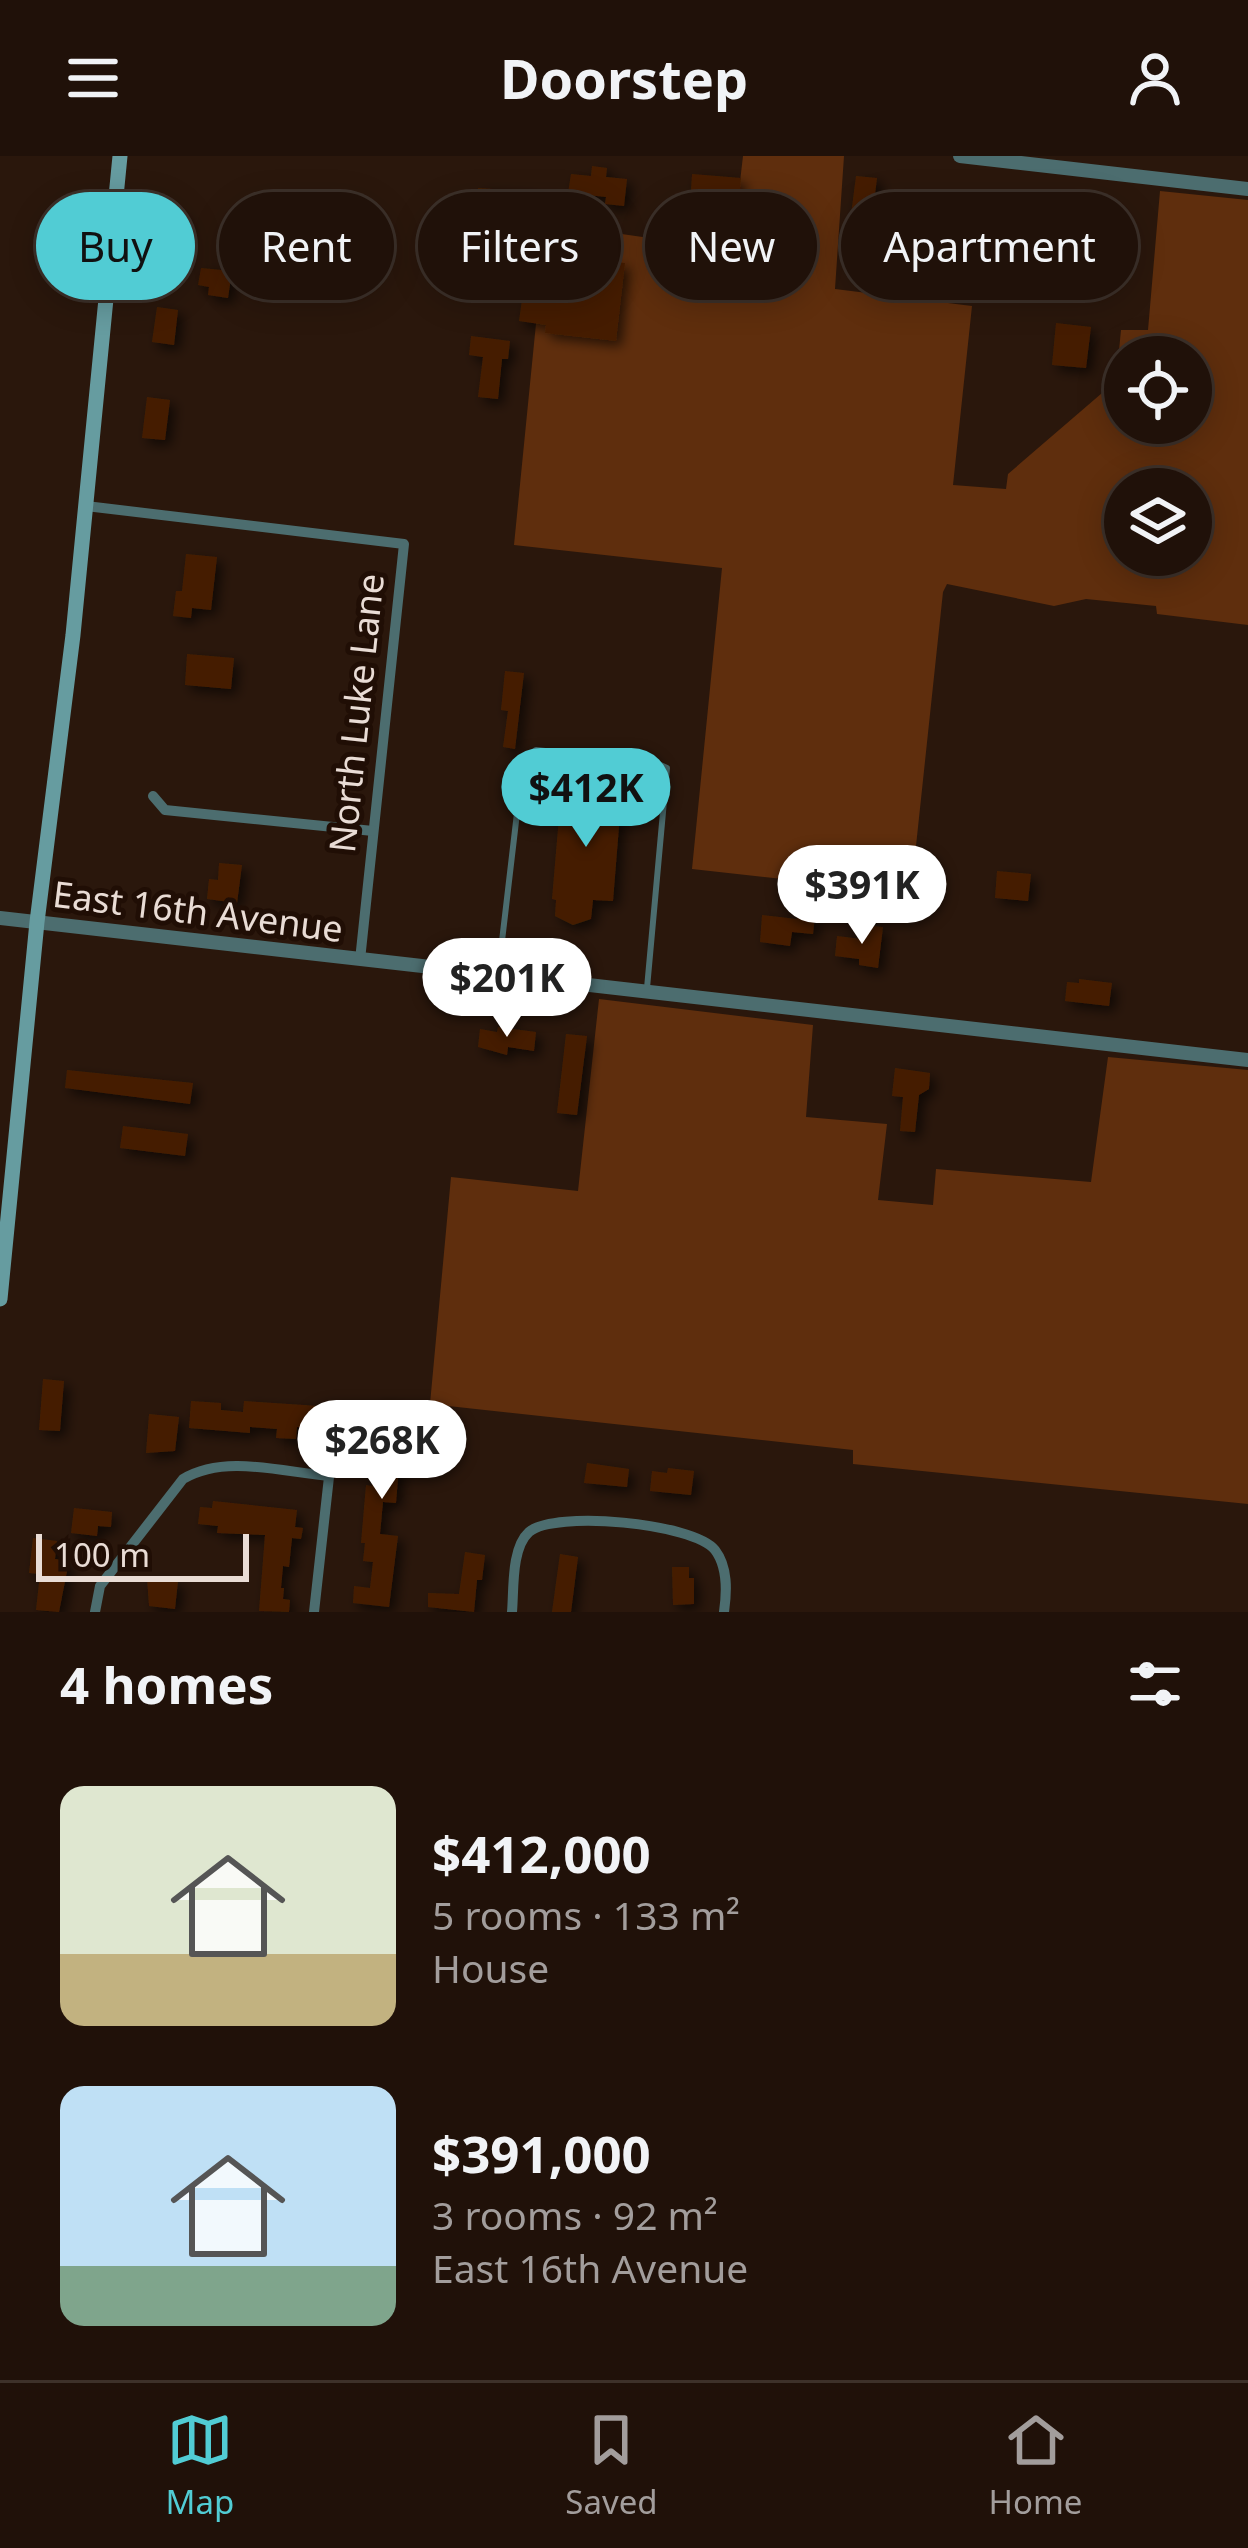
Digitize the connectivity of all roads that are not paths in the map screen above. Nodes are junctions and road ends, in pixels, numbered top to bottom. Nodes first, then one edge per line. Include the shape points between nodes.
1 (120, 156) edge
2 (960, 156) edge
3 (1119, 156) edge
4 (1118, 174) junction
5 (1248, 189) edge
6 (86, 506) junction
7 (153, 796) dead end
8 (373, 831) junction
9 (0, 918) edge
10 (37, 922) junction
11 (359, 959) junction
12 (498, 976) junction
13 (646, 992) junction
14 (1248, 1060) edge
15 (0, 1299) edge
16 (337, 1405) dead end
17 (329, 1476) junction
18 (95, 1612) edge
19 (314, 1612) edge
20 (512, 1612) edge
21 (724, 1612) edge

1 - 6 main road
2 - 4 street
3 - 4 street
4 - 5 street
6 - 8 street, North Luke Lane via 404,544
6 - 10 main road
7 - 8 street via 180,812
8 - 11 street, North Luke Lane
9 - 10 street, East 16th Avenue
10 - 11 street, East 16th Avenue
10 - 15 main road
11 - 12 street, East 16th Avenue
12 - 13 street, East 16th Avenue
12 - 13 lane via 523,762 536,750 667,768
13 - 14 street, East 16th Avenue
16 - 17 street
17 - 18 street via 218,1465 183,1479 100,1586
17 - 19 street
20 - 21 street via 522,1541 559,1521 656,1527 703,1540 723,1567

